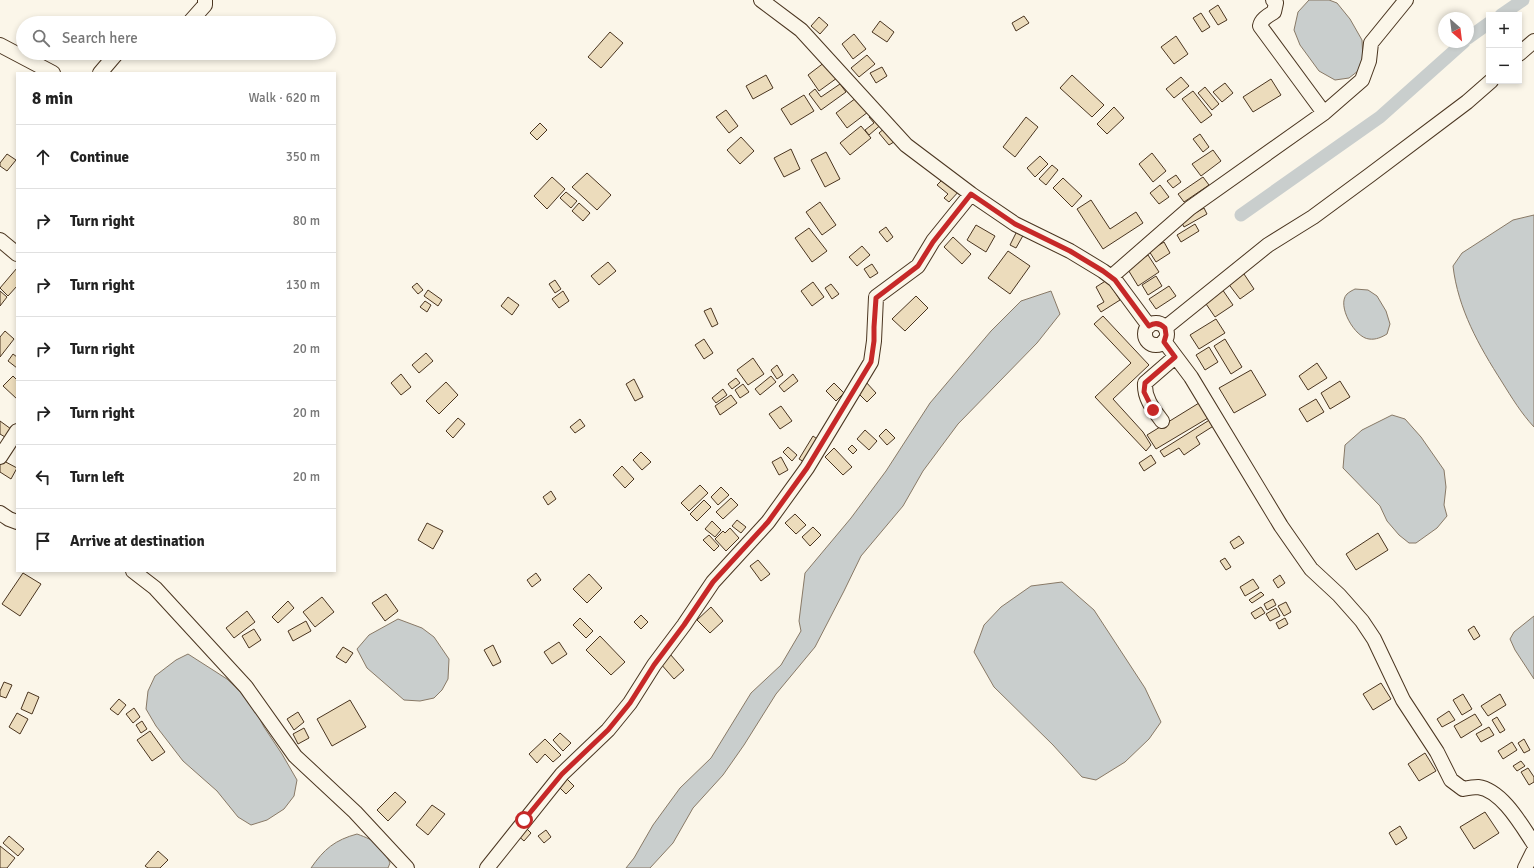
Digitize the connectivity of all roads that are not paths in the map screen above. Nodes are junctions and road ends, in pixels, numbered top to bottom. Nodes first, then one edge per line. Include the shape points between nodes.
1 (205, 0) edge
2 (761, 0) edge
3 (1273, 0) edge
4 (1406, 0) edge
5 (195, 16) edge
6 (1534, 41) edge
7 (0, 45) edge
8 (1522, 51) edge
9 (16, 53) edge
10 (28, 60) edge
11 (110, 60) edge
12 (51, 72) edge
13 (101, 72) edge
14 (1488, 84) edge
15 (1324, 113) junction
16 (971, 194) junction
17 (0, 240) edge
18 (16, 253) edge
19 (1111, 277) junction
20 (1164, 335) junction
21 (1175, 357) junction
22 (1162, 421) dead end
23 (16, 433) edge
24 (0, 457) edge
25 (0, 513) edge
26 (16, 522) edge
27 (134, 572) edge
28 (1534, 844) edge
29 (1534, 850) edge
30 (407, 868) edge
31 (487, 868) edge
32 (1525, 868) edge

1 - 5 street
2 - 16 street via 801,30 906,145
3 - 15 street via 1276,3 1274,12 1260,23 1260,26
4 - 15 street via 1371,43 1369,61 1362,80
6 - 8 street
7 - 9 street
10 - 12 street
11 - 13 street
14 - 20 street via 1313,217 1268,245
15 - 19 street via 1190,208
16 - 19 street via 1015,224 1070,251
16 - 31 street via 933,242 918,266 876,298 871,362 807,468 768,522 713,582 630,703 608,730 562,774
17 - 18 street
19 - 20 street via 1149,326 1145,333 1147,340 1153,344 1160,344
20 - 21 street
21 - 22 street via 1145,383 1144,392
21 - 28 street via 1311,569 1362,621 1374,639 1403,700 1437,752 1451,780 1463,789 1477,787 1495,795 1512,811
23 - 24 street
25 - 26 street
27 - 30 street via 155,588 246,687 295,756 355,812
29 - 32 street

